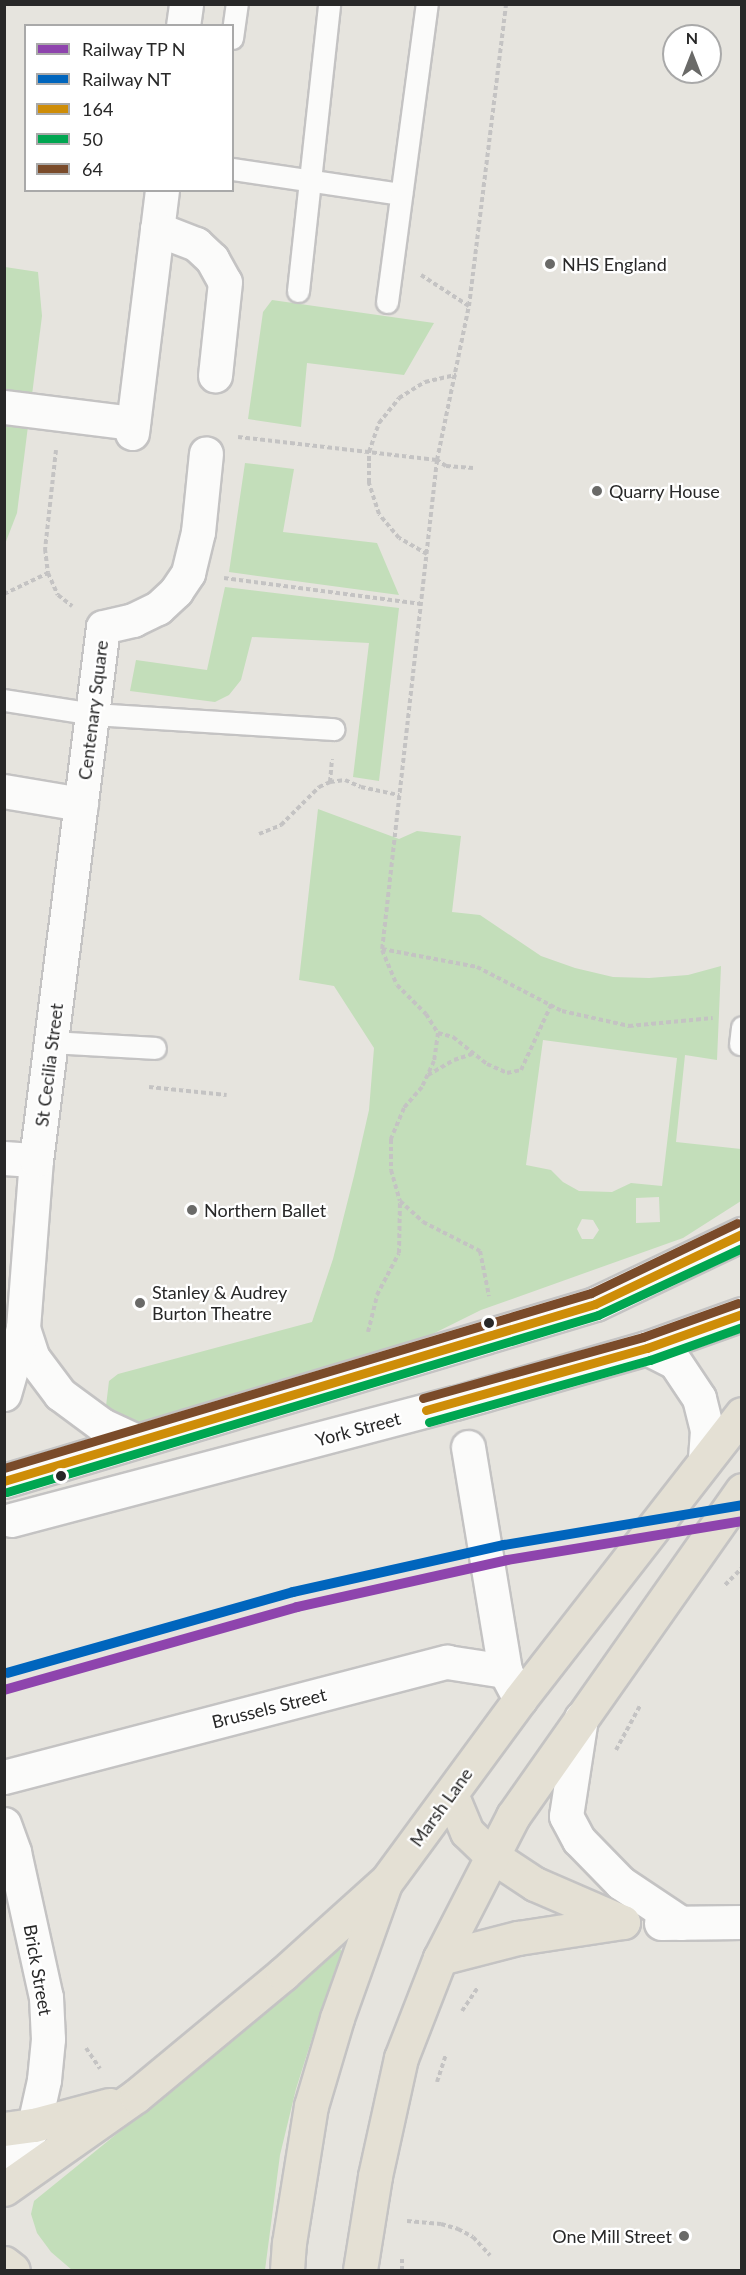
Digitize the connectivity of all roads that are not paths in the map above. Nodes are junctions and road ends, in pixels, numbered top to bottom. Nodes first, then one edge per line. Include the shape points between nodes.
1 (186, 4) edge
2 (237, 4) edge
3 (329, 4) edge
4 (427, 4) edge
5 (183, 24) edge
6 (234, 24) edge
7 (234, 169) edge
8 (310, 181) junction
9 (162, 192) edge
10 (401, 194) junction
11 (158, 229) junction
12 (298, 291) dead end
13 (387, 302) dead end
14 (215, 375) dead end
15 (4, 407) edge
16 (219, 445) road end
17 (4, 700) edge
18 (93, 714) junction
19 (334, 729) dead end
20 (4, 791) edge
21 (81, 804) junction
22 (52, 1042) junction
23 (155, 1048) dead end
24 (20, 1159) edge
25 (741, 1234) edge
26 (741, 1314) edge
27 (24, 1328) junction
28 (647, 1348) junction
29 (4, 1394) edge
30 (741, 1414) edge
31 (467, 1438) dead end
32 (137, 1441) junction
33 (705, 1459) junction
34 (4, 1481) edge
35 (741, 1490) edge
36 (7, 1520) edge
37 (512, 1685) junction
38 (581, 1718) junction
39 (4, 1777) edge
40 (452, 1794) junction
41 (4, 1824) edge
42 (491, 1856) junction
43 (385, 1883) junction
44 (623, 1922) junction
45 (741, 1922) edge
46 (681, 1923) junction
47 (440, 1958) junction
48 (136, 2096) junction
49 (19, 2127) edge
50 (4, 2182) edge
51 (4, 2188) edge
52 (4, 2263) edge
53 (13, 2271) edge
54 (287, 2271) edge
55 (360, 2271) edge

1 - 5 street
2 - 6 lane
3 - 8 lane
4 - 10 lane
7 - 8 lane
8 - 10 lane
8 - 12 lane
9 - 11 street
10 - 13 lane
11 - 14 street via 196,244 212,259 225,282
11 - 15 street via 133,428 60,413
16 - 18 street, Centenary Square via 188,573 158,608 133,620 104,627
17 - 18 lane
18 - 19 lane
18 - 21 street, Centenary Square
20 - 21 street
21 - 22 street, St Cecilia Street
22 - 23 lane
22 - 24 street, St Cecilia Street
24 - 27 street, St Cecilia Street
25 - 32 street via 596,1304
26 - 28 street, York Street
27 - 29 street, St Cecilia Street
27 - 32 street, St Cecilia Street via 33,1358 60,1394 102,1425
28 - 33 street via 675,1362 699,1398 707,1430
28 - 36 street, York Street via 455,1403
30 - 33 highway, Marsh Lane
31 - 37 street
32 - 34 street
33 - 37 highway, Marsh Lane
35 - 38 highway
37 - 39 street, Brussels Street via 447,1662
37 - 40 highway, Marsh Lane
38 - 42 highway via 513,1816
38 - 46 street via 566,1816 579,1840 621,1883
40 - 42 highway via 467,1832
40 - 43 highway, Marsh Lane
41 - 49 street, Brick Street via 14,1852 46,1997 44,2080
42 - 44 highway via 536,1884
42 - 47 highway
43 - 48 highway
43 - 54 highway, Marsh Lane via 311,2106
44 - 46 street
44 - 47 highway via 518,1938
45 - 46 street
47 - 55 highway via 401,2058 375,2176
48 - 49 highway via 84,2114
48 - 51 highway
49 - 50 street, Brick Street
52 - 53 highway

